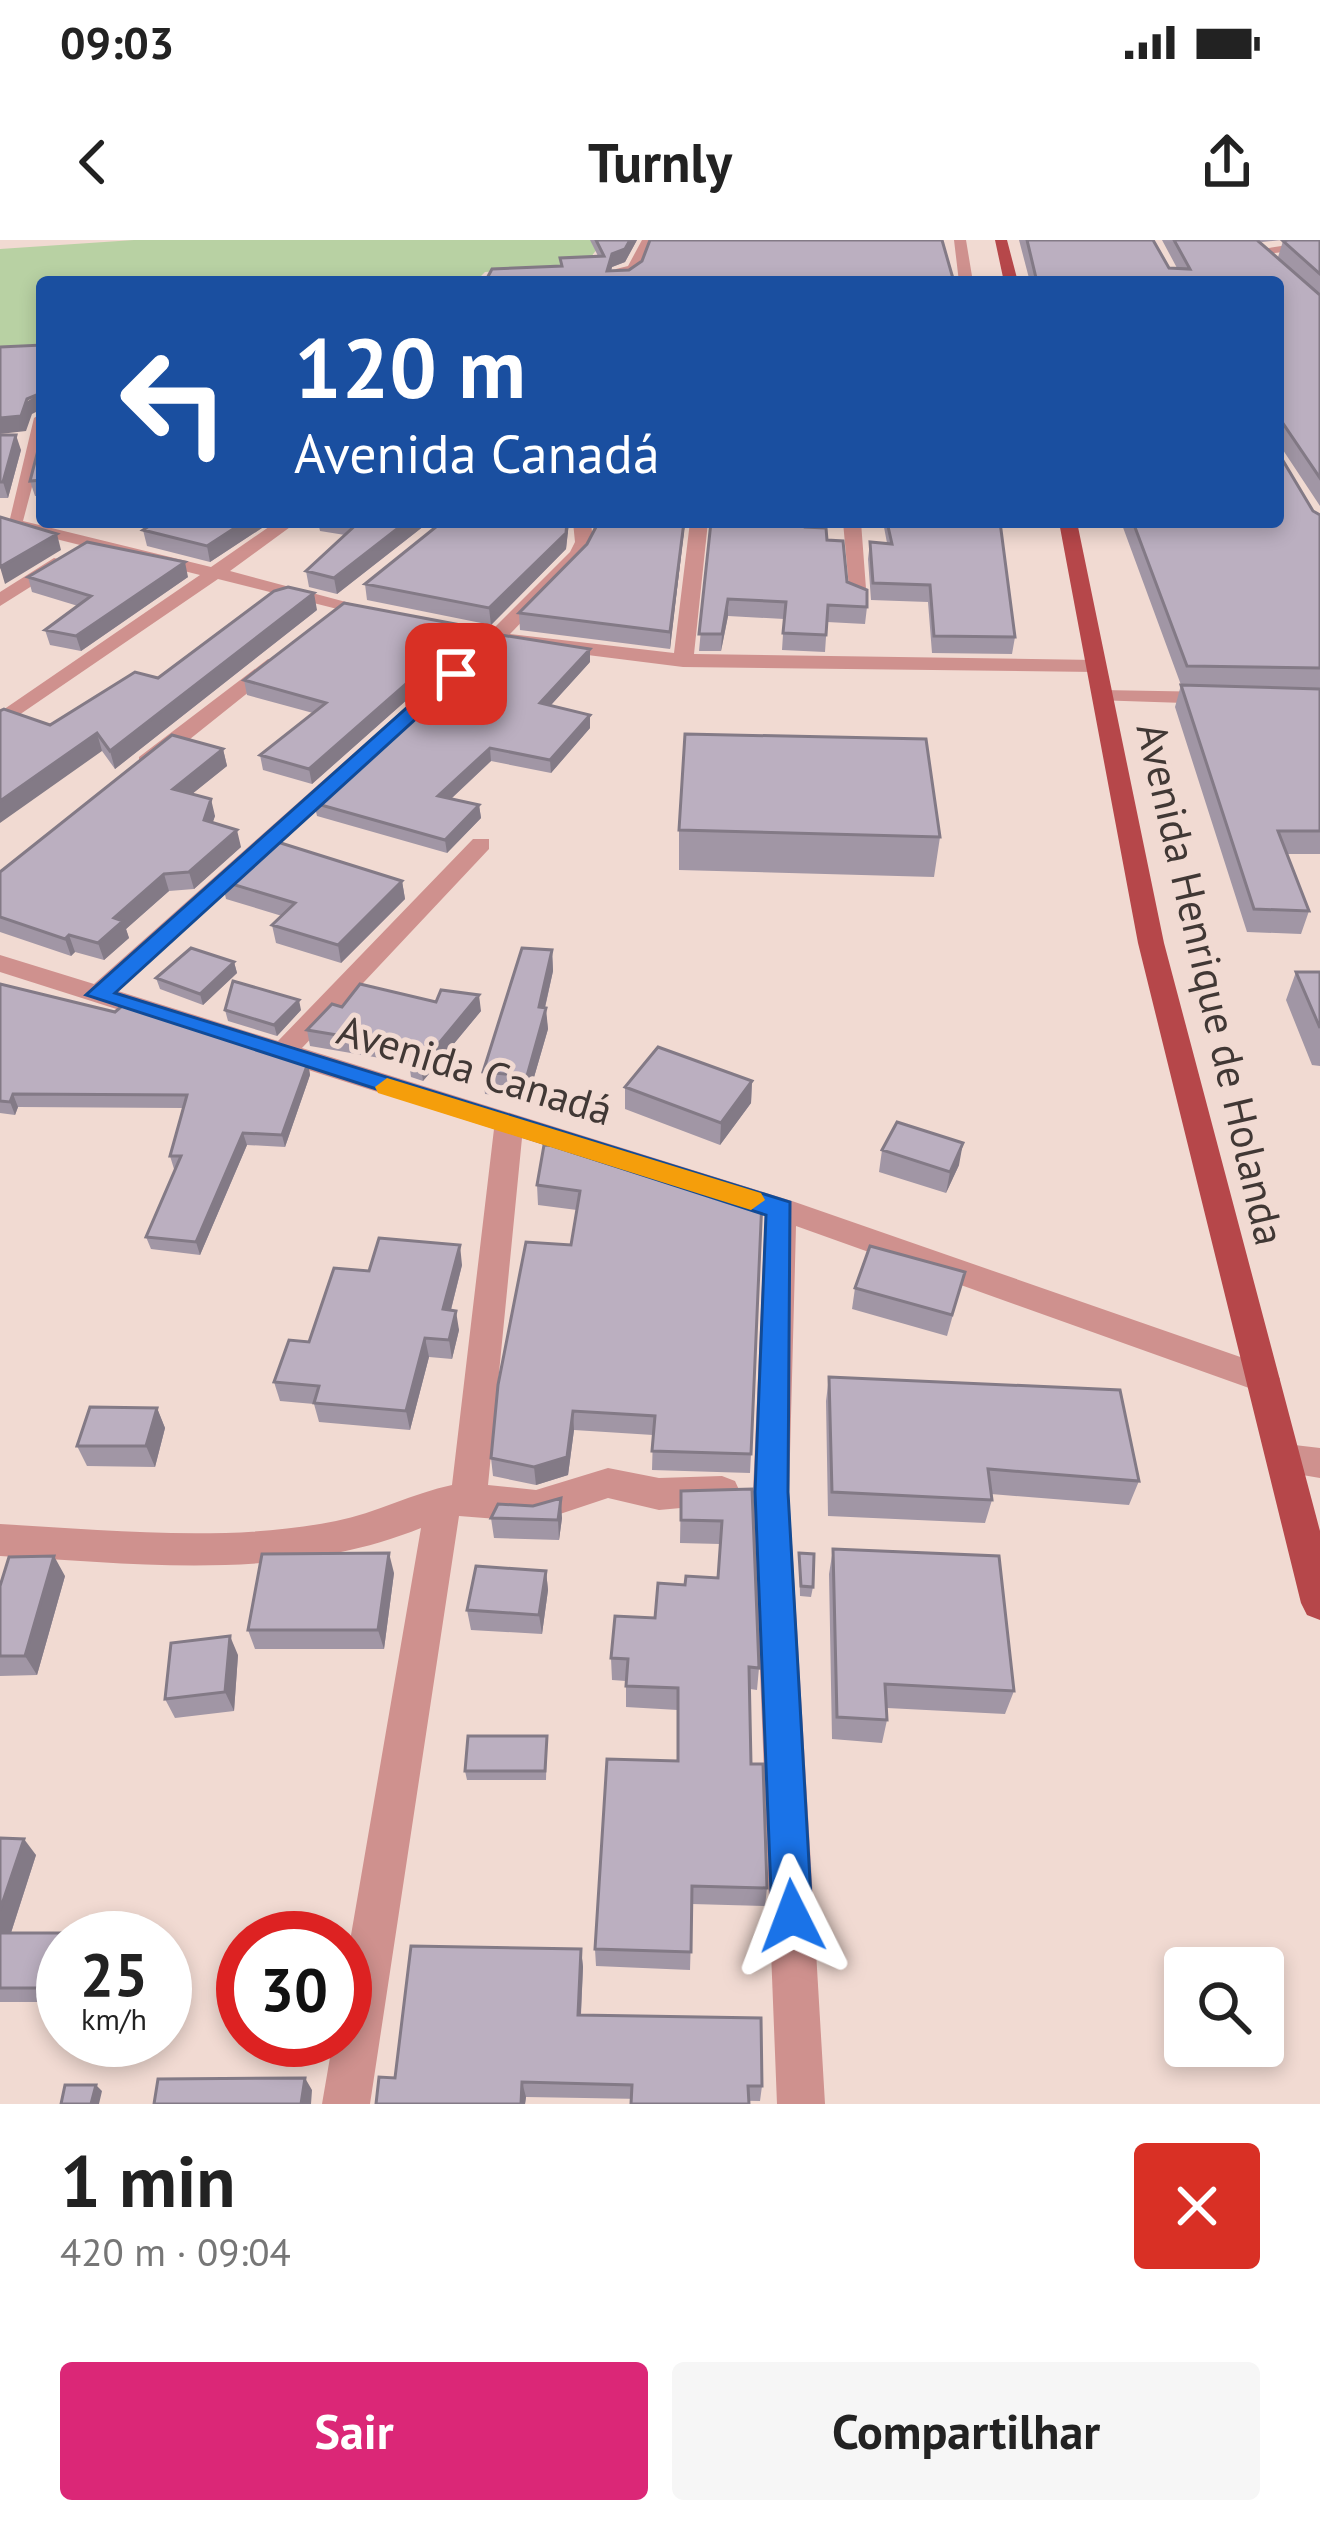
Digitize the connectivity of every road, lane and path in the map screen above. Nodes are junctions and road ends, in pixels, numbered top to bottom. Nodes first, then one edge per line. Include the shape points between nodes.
1 (648, 240) edge
2 (961, 240) edge
3 (1001, 240) edge
4 (1320, 244) edge
5 (1251, 245) edge
6 (1272, 265) edge
7 (622, 276) edge
8 (965, 276) edge
9 (1010, 276) edge
10 (31, 440) edge
11 (7, 525) edge
12 (279, 528) edge
13 (583, 528) edge
14 (698, 528) edge
15 (853, 528) edge
16 (1069, 528) edge
17 (88, 546) junction
18 (216, 576) junction
19 (860, 598) edge
20 (0, 599) edge
21 (494, 639) junction
22 (292, 649) edge
23 (683, 661) junction
24 (1099, 681) junction
25 (1232, 698) edge
26 (0, 722) edge
27 (128, 777) edge
28 (481, 844) dead end
29 (0, 963) edge
30 (98, 995) junction
31 (281, 1054) junction
32 (509, 1124) junction
33 (781, 1209) junction
34 (1263, 1379) junction
35 (1303, 1461) edge
36 (771, 1492) junction
37 (456, 1501) junction
38 (0, 1540) edge
39 (1320, 1603) edge
40 (346, 2104) edge
41 (801, 2104) edge

1 - 7 street
2 - 8 street
3 - 9 main road
4 - 5 street
5 - 6 street
10 - 11 street
11 - 17 street
12 - 18 street
13 - 21 street via 578,554
14 - 23 street
15 - 19 street
16 - 24 main road, Avenida Henrique de Holanda
17 - 18 street
17 - 20 street
18 - 21 street
18 - 26 street
21 - 23 street
21 - 30 street
22 - 27 street
23 - 24 street
24 - 25 street
24 - 34 main road, Avenida Henrique de Holanda via 1151,943
28 - 31 street
29 - 30 street, Avenida Canadá
30 - 31 street, Avenida Canadá
31 - 32 street, Avenida Canadá
32 - 33 street, Avenida Canadá
32 - 37 street
33 - 34 street, Avenida Canadá
33 - 36 street
34 - 35 main road, Avenida Henrique de Holanda
35 - 39 main road, Avenida Henrique de Holanda
36 - 37 street via 659,1494 608,1484 536,1506
36 - 41 street
37 - 38 street via 380,1530 249,1551
37 - 40 street

